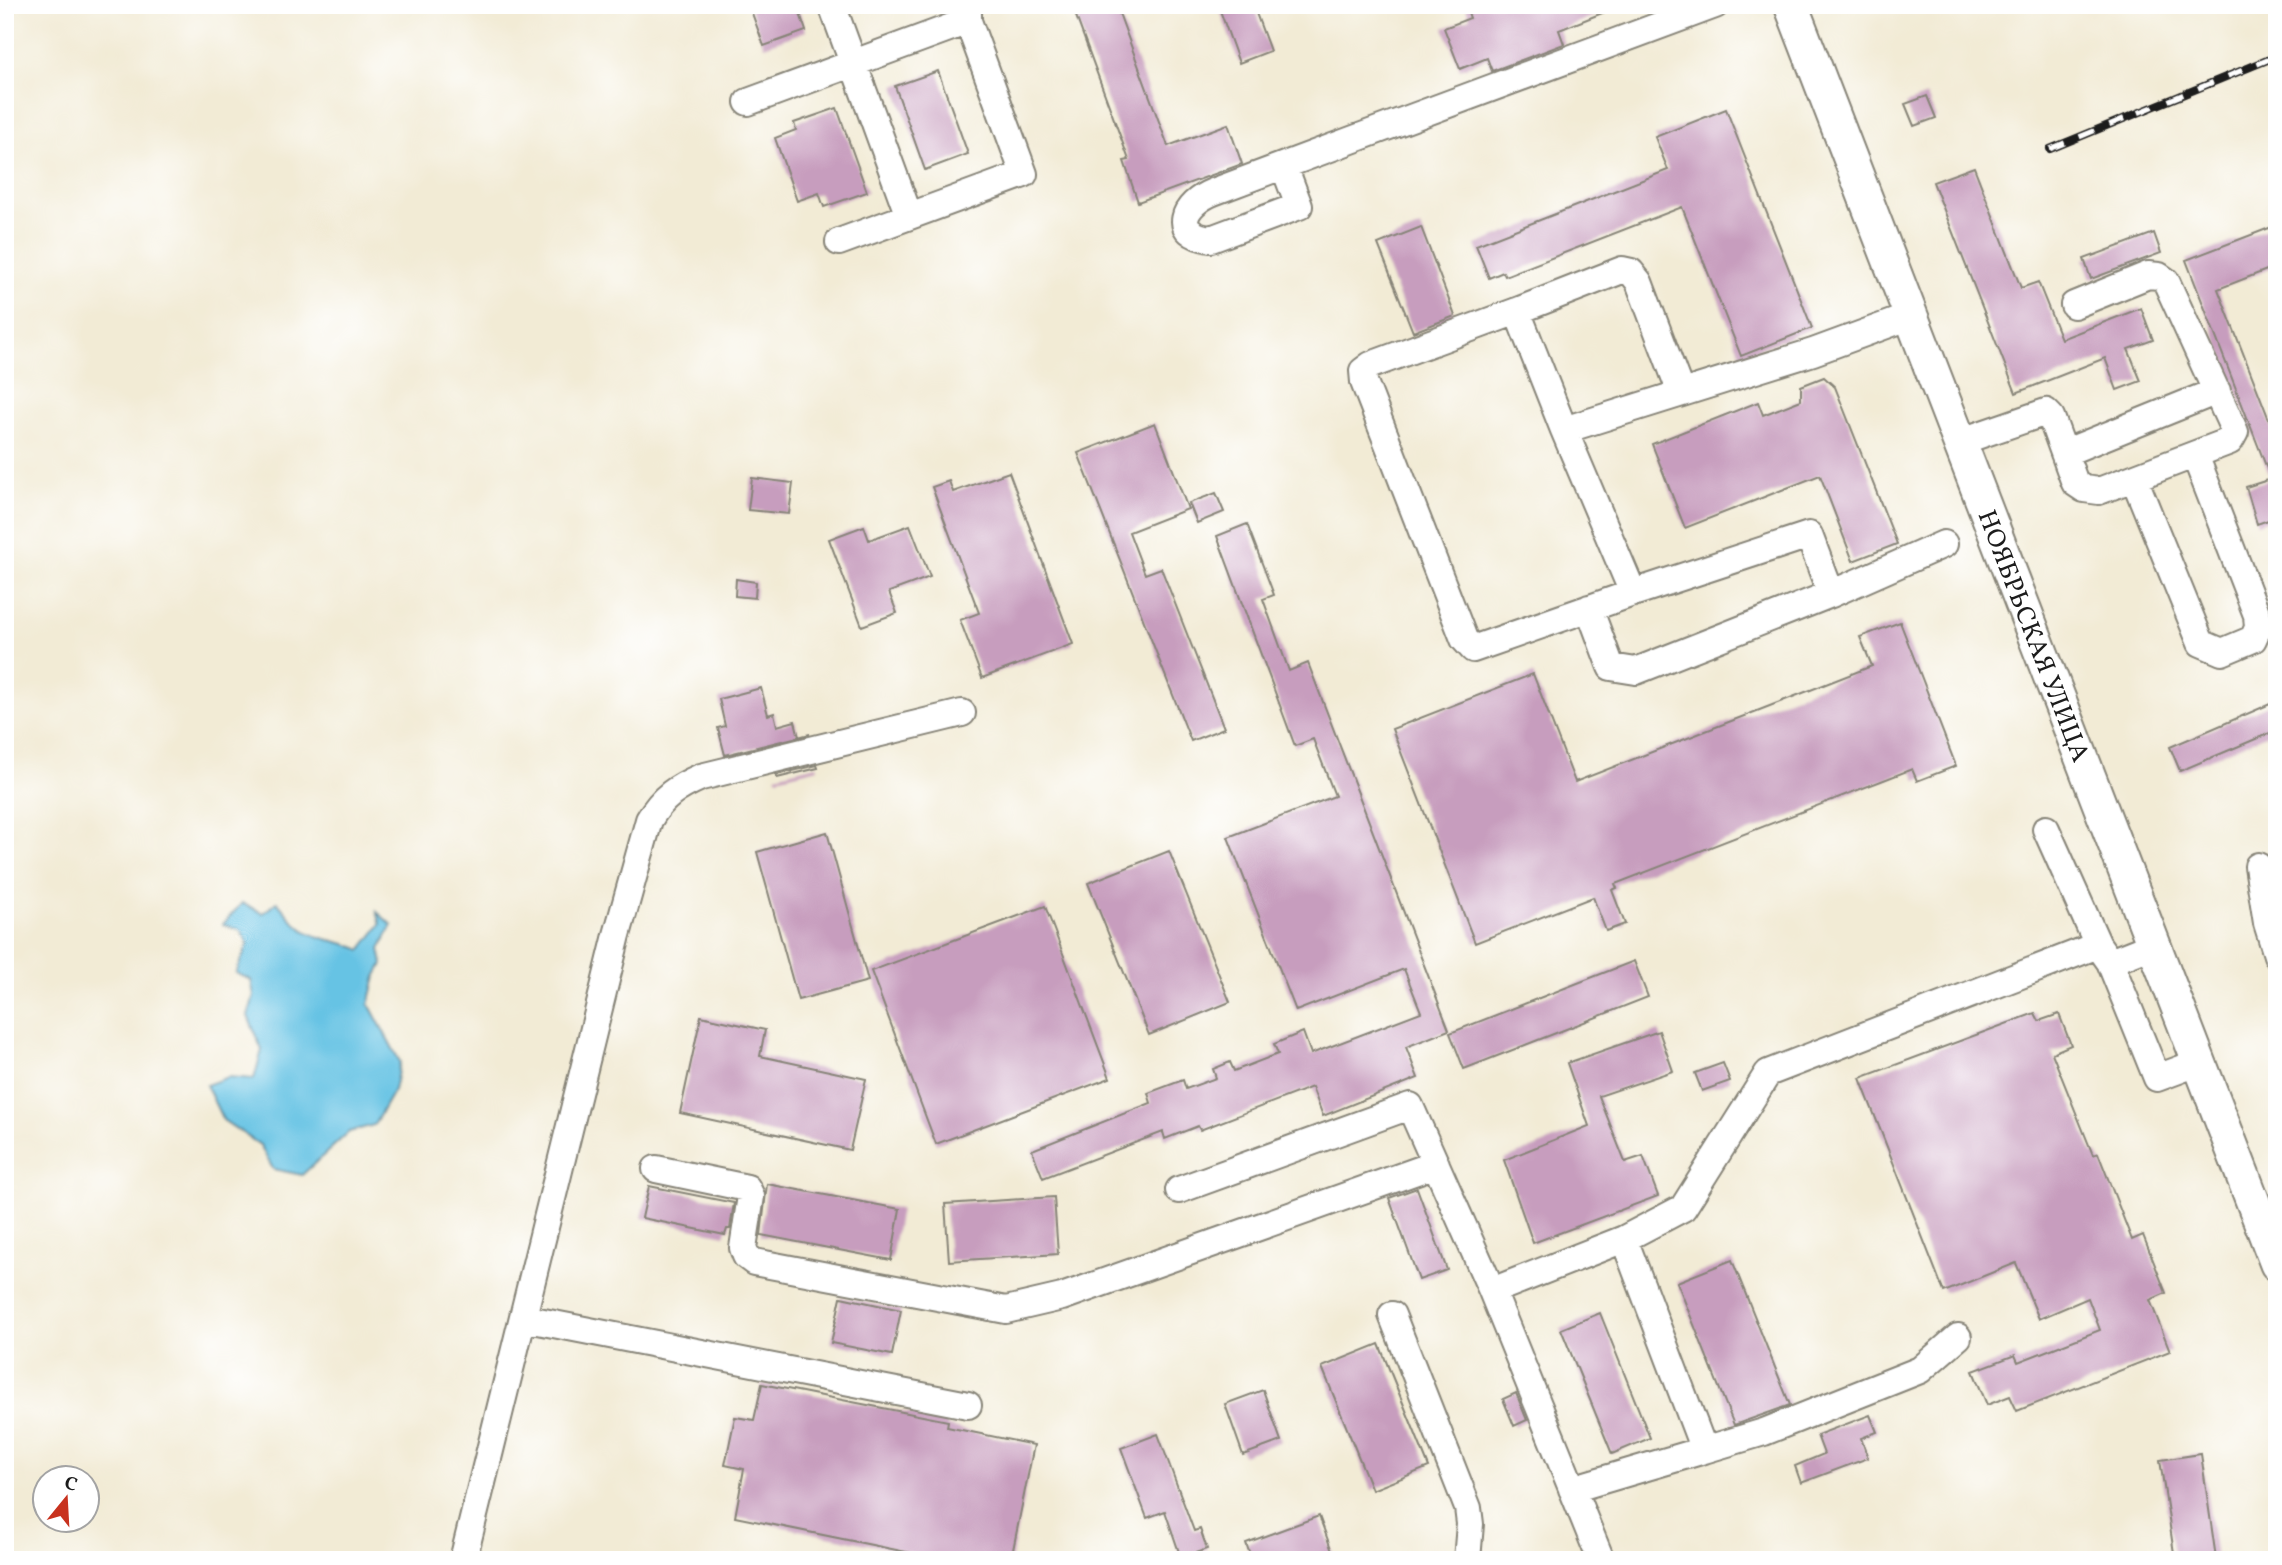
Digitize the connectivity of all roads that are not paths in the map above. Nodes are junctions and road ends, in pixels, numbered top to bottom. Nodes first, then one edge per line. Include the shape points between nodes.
1 (831, 5) edge
2 (1714, 5) edge
3 (1791, 5) edge
4 (968, 13) edge
5 (853, 64) junction
6 (748, 102) dead end
7 (1284, 166) dead end
8 (909, 216) junction
9 (839, 242) dead end
10 (2074, 305) dead end
11 (1517, 311) junction
12 (1911, 316) junction
13 (2217, 391) junction
14 (1681, 393) junction
15 (1564, 430) junction
16 (1959, 442) junction
17 (2064, 453) junction
18 (2195, 455) junction
19 (2134, 478) junction
20 (1944, 544) dead end
21 (1633, 593) junction
22 (1830, 594) junction
23 (1589, 608) junction
24 (961, 713) dead end
25 (2046, 829) dead end
26 (2258, 866) dead end
27 (2154, 944) junction
28 (2104, 953) junction
29 (2277, 955) edge
30 (2200, 1062) junction
31 (1436, 1164) junction
32 (656, 1169) dead end
33 (1179, 1190) dead end
34 (1625, 1239) junction
35 (2277, 1264) edge
36 (1492, 1292) junction
37 (1392, 1315) dead end
38 (523, 1318) junction
39 (1958, 1337) dead end
40 (968, 1405) dead end
41 (1704, 1451) junction
42 (1572, 1489) junction
43 (463, 1560) edge
44 (1467, 1560) edge
45 (1601, 1560) edge

1 - 5 street
2 - 7 street
3 - 12 main road, НОЯБРЬСКАЯ УЛИЦА
4 - 5 street
4 - 8 street via 1024,174
5 - 6 street
5 - 8 street
8 - 9 street
10 - 13 street via 2148,275 2159,276 2166,281
11 - 14 street via 1622,270 1631,272 1639,282
11 - 15 street
11 - 23 street via 1371,365 1363,371 1364,382 1464,639 1473,649
12 - 14 street
12 - 16 main road, НОЯБРЬСКАЯ УЛИЦА
13 - 17 street
13 - 18 street via 2235,432 2222,445
14 - 15 street
15 - 21 street
16 - 17 street via 2046,412
16 - 27 main road, НОЯБРЬСКАЯ УЛИЦА
17 - 19 street via 2075,483 2084,489 2099,491
18 - 19 street
18 - 19 street via 2257,615 2253,639 2222,652 2201,643
20 - 22 street
21 - 22 street via 1809,535
21 - 23 street
22 - 23 street via 1636,671 1611,667
24 - 38 street via 701,777 677,788 657,805 617,935
25 - 28 street
26 - 29 street
27 - 28 street
27 - 30 main road, НОЯБРЬСКАЯ УЛИЦА
28 - 30 street via 2157,1078
28 - 34 street via 1768,1073 1683,1208
30 - 35 main road, НОЯБРЬСКАЯ УЛИЦА
31 - 32 street via 1062,1297 1006,1310 754,1262 743,1248 751,1196 747,1188
31 - 33 street via 1410,1106
31 - 36 street
34 - 36 street
34 - 41 street
36 - 42 street
37 - 44 street via 1468,1508
38 - 40 street
38 - 43 street
39 - 41 street via 1920,1370
41 - 42 street
42 - 45 street

